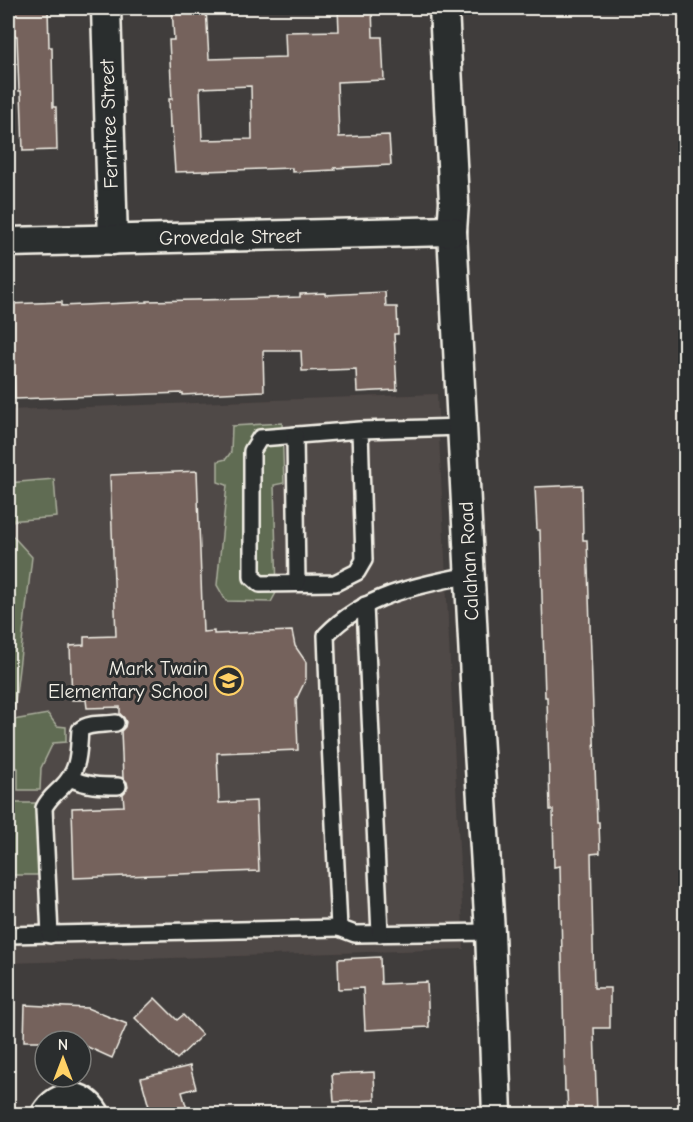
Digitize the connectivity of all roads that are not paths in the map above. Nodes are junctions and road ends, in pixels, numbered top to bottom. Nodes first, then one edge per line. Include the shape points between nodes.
1 (106, 8) edge
2 (444, 8) edge
3 (452, 231) junction
4 (112, 240) junction
5 (8, 242) edge
6 (463, 427) junction
7 (360, 430) junction
8 (295, 435) junction
9 (470, 575) junction
10 (297, 583) junction
11 (365, 605) junction
12 (116, 723) dead end
13 (70, 778) junction
14 (118, 786) dead end
15 (339, 928) junction
16 (490, 932) junction
17 (380, 934) junction
18 (8, 935) edge
19 (50, 935) junction
20 (46, 1114) edge
21 (94, 1114) edge
22 (497, 1114) edge

1 - 4 street, Ferntree Street
2 - 3 street, Calahan Road via 454,201
3 - 4 street, Grovedale Street
3 - 6 street, Calahan Road
4 - 5 street, Grovedale Street
6 - 7 lane
6 - 9 street, Calahan Road
7 - 8 lane
7 - 10 lane via 364,560 357,572 334,583
8 - 10 lane
8 - 10 lane via 260,438 252,451 252,577 260,584
9 - 11 lane via 400,590
9 - 16 street, Calahan Road
11 - 15 lane via 326,635
11 - 17 lane
12 - 13 lane via 80,730 76,770
13 - 14 lane via 95,786
13 - 19 lane via 44,808
15 - 17 lane via 355,934
15 - 19 lane
16 - 17 lane
16 - 22 street, Calahan Road
18 - 19 lane
20 - 21 street via 66,1098 83,1102

